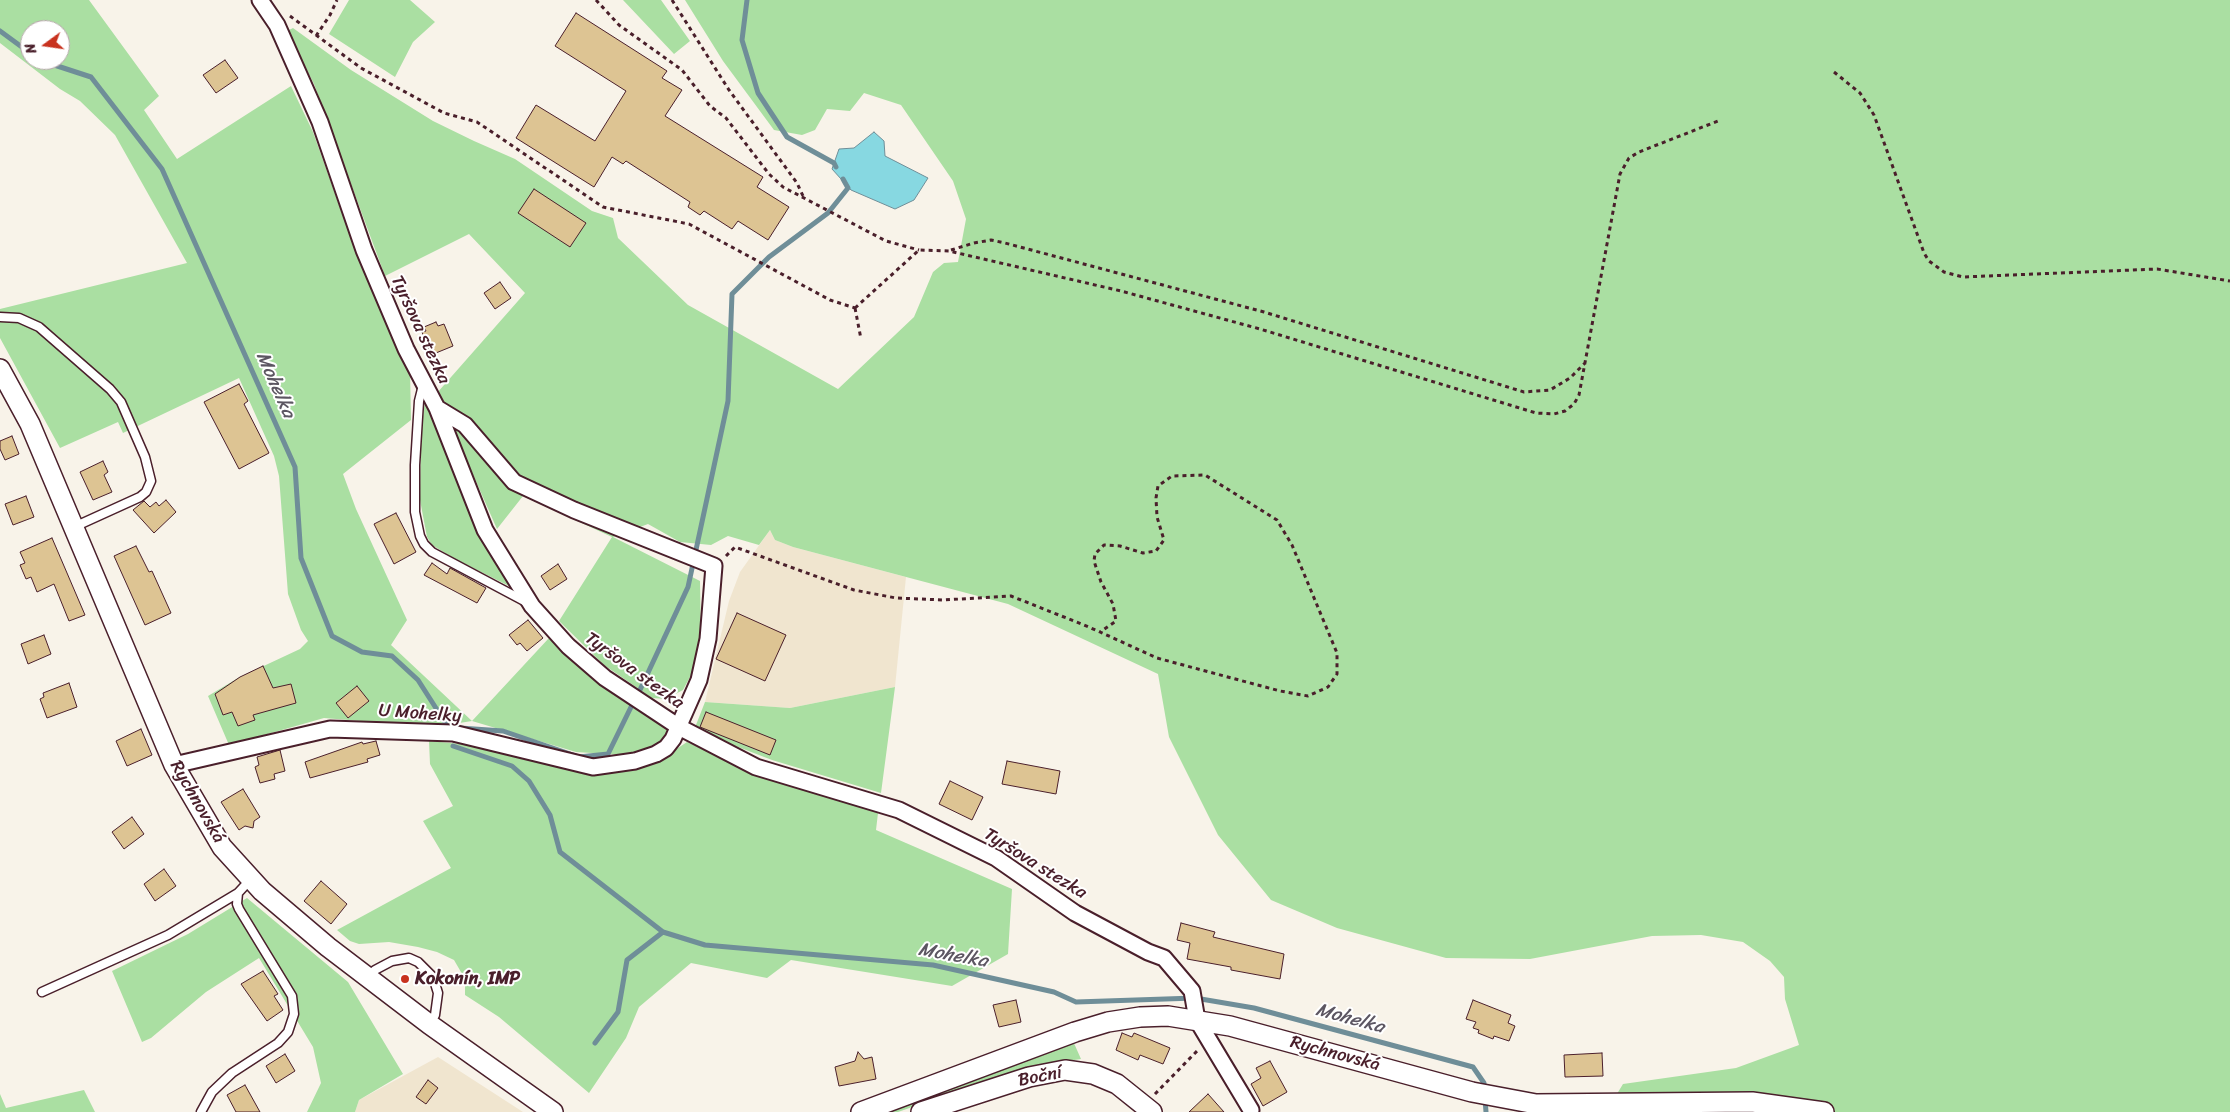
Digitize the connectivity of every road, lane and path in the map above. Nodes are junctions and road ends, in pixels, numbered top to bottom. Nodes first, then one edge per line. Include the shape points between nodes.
1 (337, 0) edge
2 (596, 0) edge
3 (672, 0) edge
4 (263, 4) edge
5 (316, 36) junction
6 (1834, 72) dead end
7 (1718, 121) dead end
8 (803, 197) junction
9 (920, 250) junction
10 (949, 251) junction
11 (2230, 280) edge
12 (856, 308) junction
13 (0, 317) edge
14 (861, 339) dead end
15 (1585, 362) junction
16 (0, 369) edge
17 (424, 382) junction
18 (436, 408) junction
19 (74, 527) junction
20 (714, 566) junction
21 (532, 606) junction
22 (1100, 632) junction
23 (679, 726) junction
24 (174, 765) junction
25 (250, 879) junction
26 (238, 894) junction
27 (368, 978) junction
28 (42, 992) dead end
29 (1196, 1014) junction
30 (429, 1024) junction
31 (1208, 1039) junction
32 (1149, 1109) edge
33 (1251, 1110) dead end
34 (201, 1112) edge
35 (553, 1112) edge
36 (861, 1112) edge
37 (921, 1112) edge
38 (1824, 1112) edge

1 - 5 path
2 - 8 path via 619,25 682,70 710,106 737,130 769,174 783,187
3 - 8 path via 729,90 797,182
4 - 5 path via 287,14
4 - 17 street, Tyršova stezka via 277,25 320,122 364,250
5 - 12 path via 361,68 444,113 477,122 603,207 690,224 830,300
6 - 11 path via 1860,93 1874,115 1924,253 1936,268 1963,277 2158,269
7 - 15 path via 1639,152 1624,166
8 - 9 path via 886,241
9 - 10 path
9 - 12 path
10 - 15 path via 990,240 1005,243 1264,312 1524,392 1550,390 1570,378
10 - 15 path via 1121,291 1260,329 1536,413 1554,414 1574,404 1580,395
12 - 14 path
13 - 19 lane via 18,318 39,327 110,389 121,402 145,457 151,481 146,492
16 - 19 street, Rychnovská via 30,424
17 - 18 street, Tyršova stezka
17 - 21 lane via 419,401 415,512 424,544 432,552
18 - 20 street via 465,425 514,482 574,510
18 - 21 street, Tyršova stezka via 485,530
19 - 24 street, Rychnovská
20 - 22 path via 735,547 854,590 896,598 943,600 1011,596
20 - 23 street, U Mohelky via 708,639 699,680
21 - 23 street, Tyršova stezka via 568,646 605,678
22 - 22 path via 1157,658 1308,696 1328,687 1336,674 1337,653 1292,545 1277,520 1205,475 1172,476 1158,486 1158,517 1164,540 1156,551 1143,553 1104,545 1095,554 1094,561 1113,604 1116,621
23 - 24 street, U Mohelky via 673,739 661,751 616,765 571,763 453,732 330,728
23 - 29 street, Tyršova stezka via 756,766 899,810 996,858 1076,913 1164,958 1192,991
24 - 25 street, Rychnovská via 222,847
25 - 26 lane
25 - 27 street, Rychnovská
26 - 28 lane via 168,935
26 - 34 lane via 239,909 292,996 294,1014 288,1032 278,1043 232,1073 212,1092
27 - 30 street, Rychnovská
27 - 30 lane via 392,961 409,958 418,962 433,977 438,993 435,1015
29 - 31 street, Tyršova stezka
29 - 36 street, Rychnovská via 1108,1022
29 - 38 street, Rychnovská via 1472,1092 1536,1104 1752,1102
30 - 35 street, Rychnovská
31 - 32 path via 1161,1086
31 - 33 street, Tyršova stezka
32 - 37 street, Boční via 1117,1084 1093,1074 1066,1070 1029,1077

